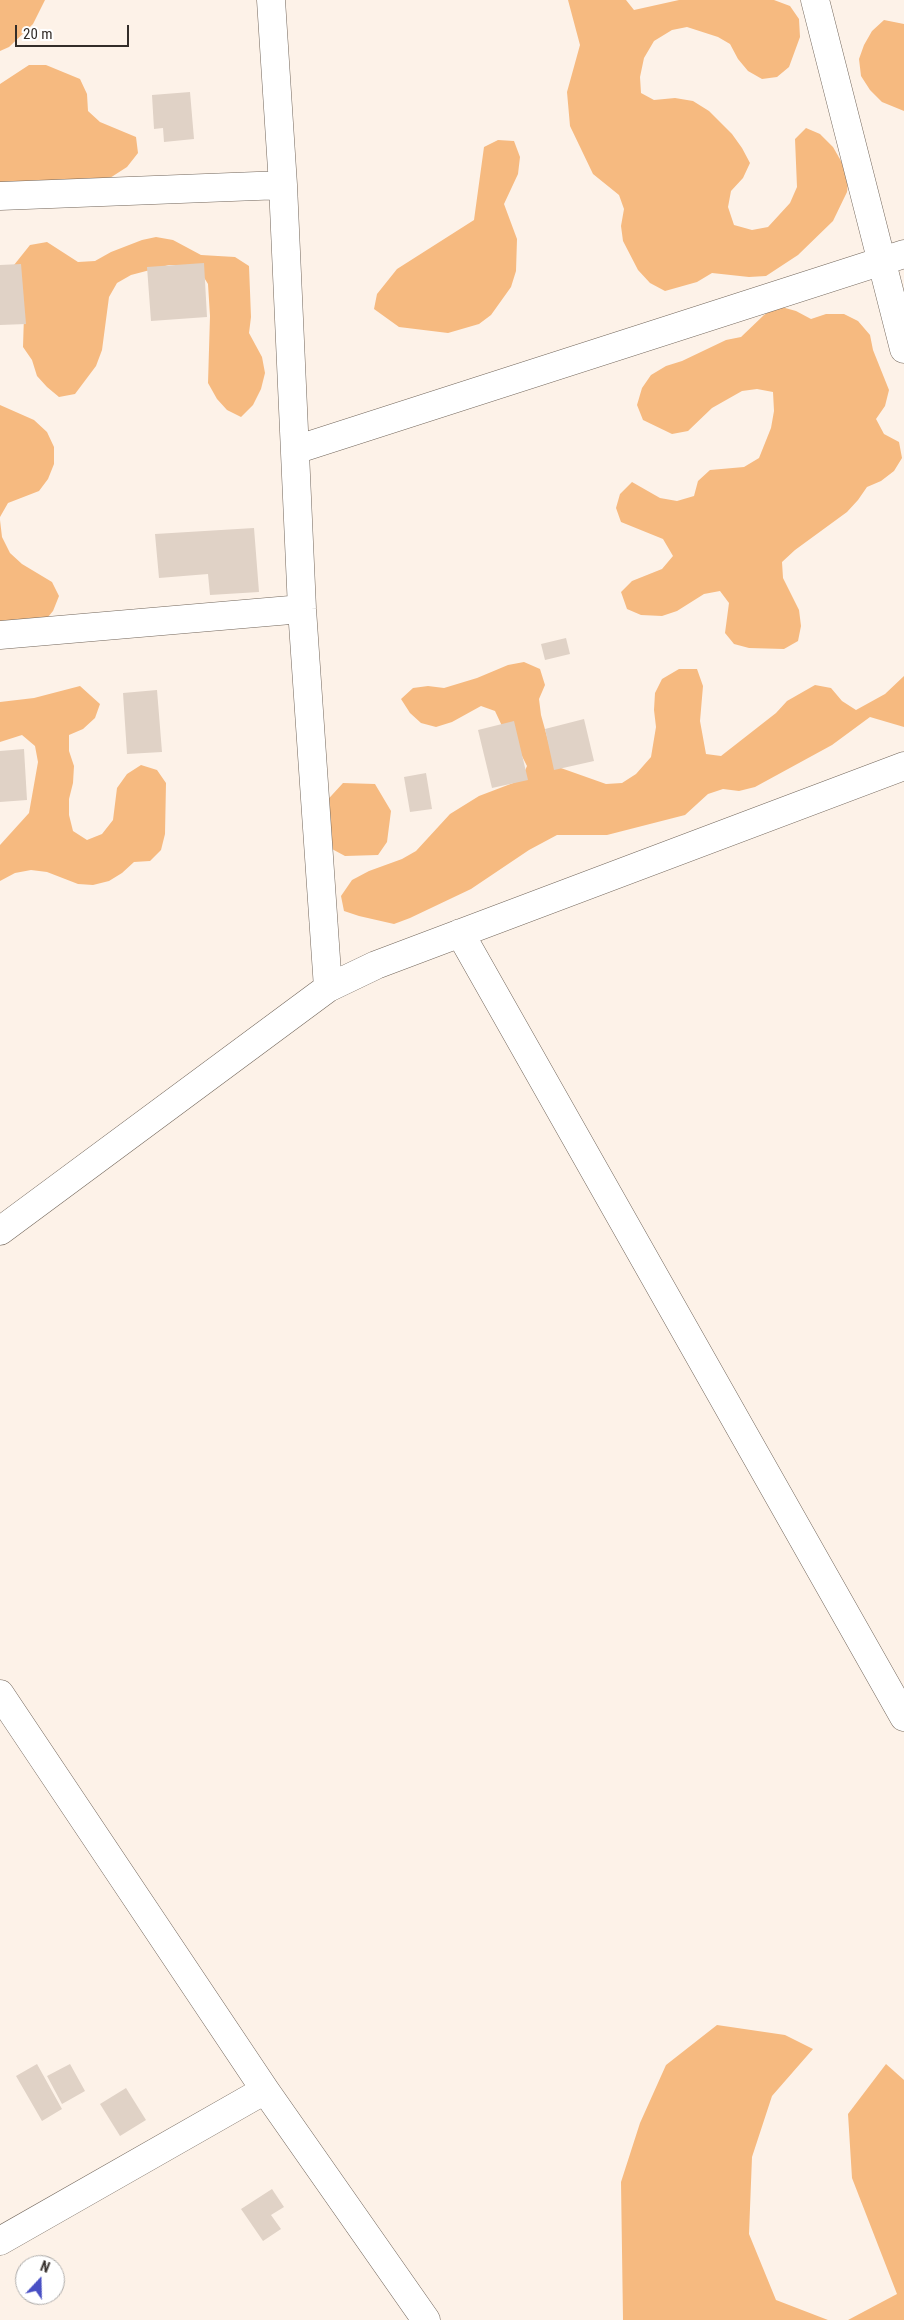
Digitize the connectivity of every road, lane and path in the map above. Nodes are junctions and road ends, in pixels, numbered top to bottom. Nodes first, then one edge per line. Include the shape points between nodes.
1 (271, 0) edge
2 (815, 0) edge
3 (283, 185) junction
4 (0, 196) edge
5 (893, 257) edge
6 (904, 349) edge
7 (295, 450) junction
8 (302, 609) junction
9 (0, 635) edge
10 (904, 766) edge
11 (460, 933) junction
12 (328, 988) junction
13 (0, 1230) edge
14 (1, 1698) edge
15 (904, 1717) edge
16 (265, 2090) junction
17 (0, 2240) edge
18 (426, 2320) edge

1 - 3 street
2 - 5 street
3 - 4 street
3 - 7 street
5 - 6 street
5 - 7 street
7 - 8 street
8 - 9 street
8 - 12 street
10 - 11 street
11 - 12 street via 376,965
11 - 15 street
12 - 13 street
14 - 16 street
16 - 17 street
16 - 18 street

